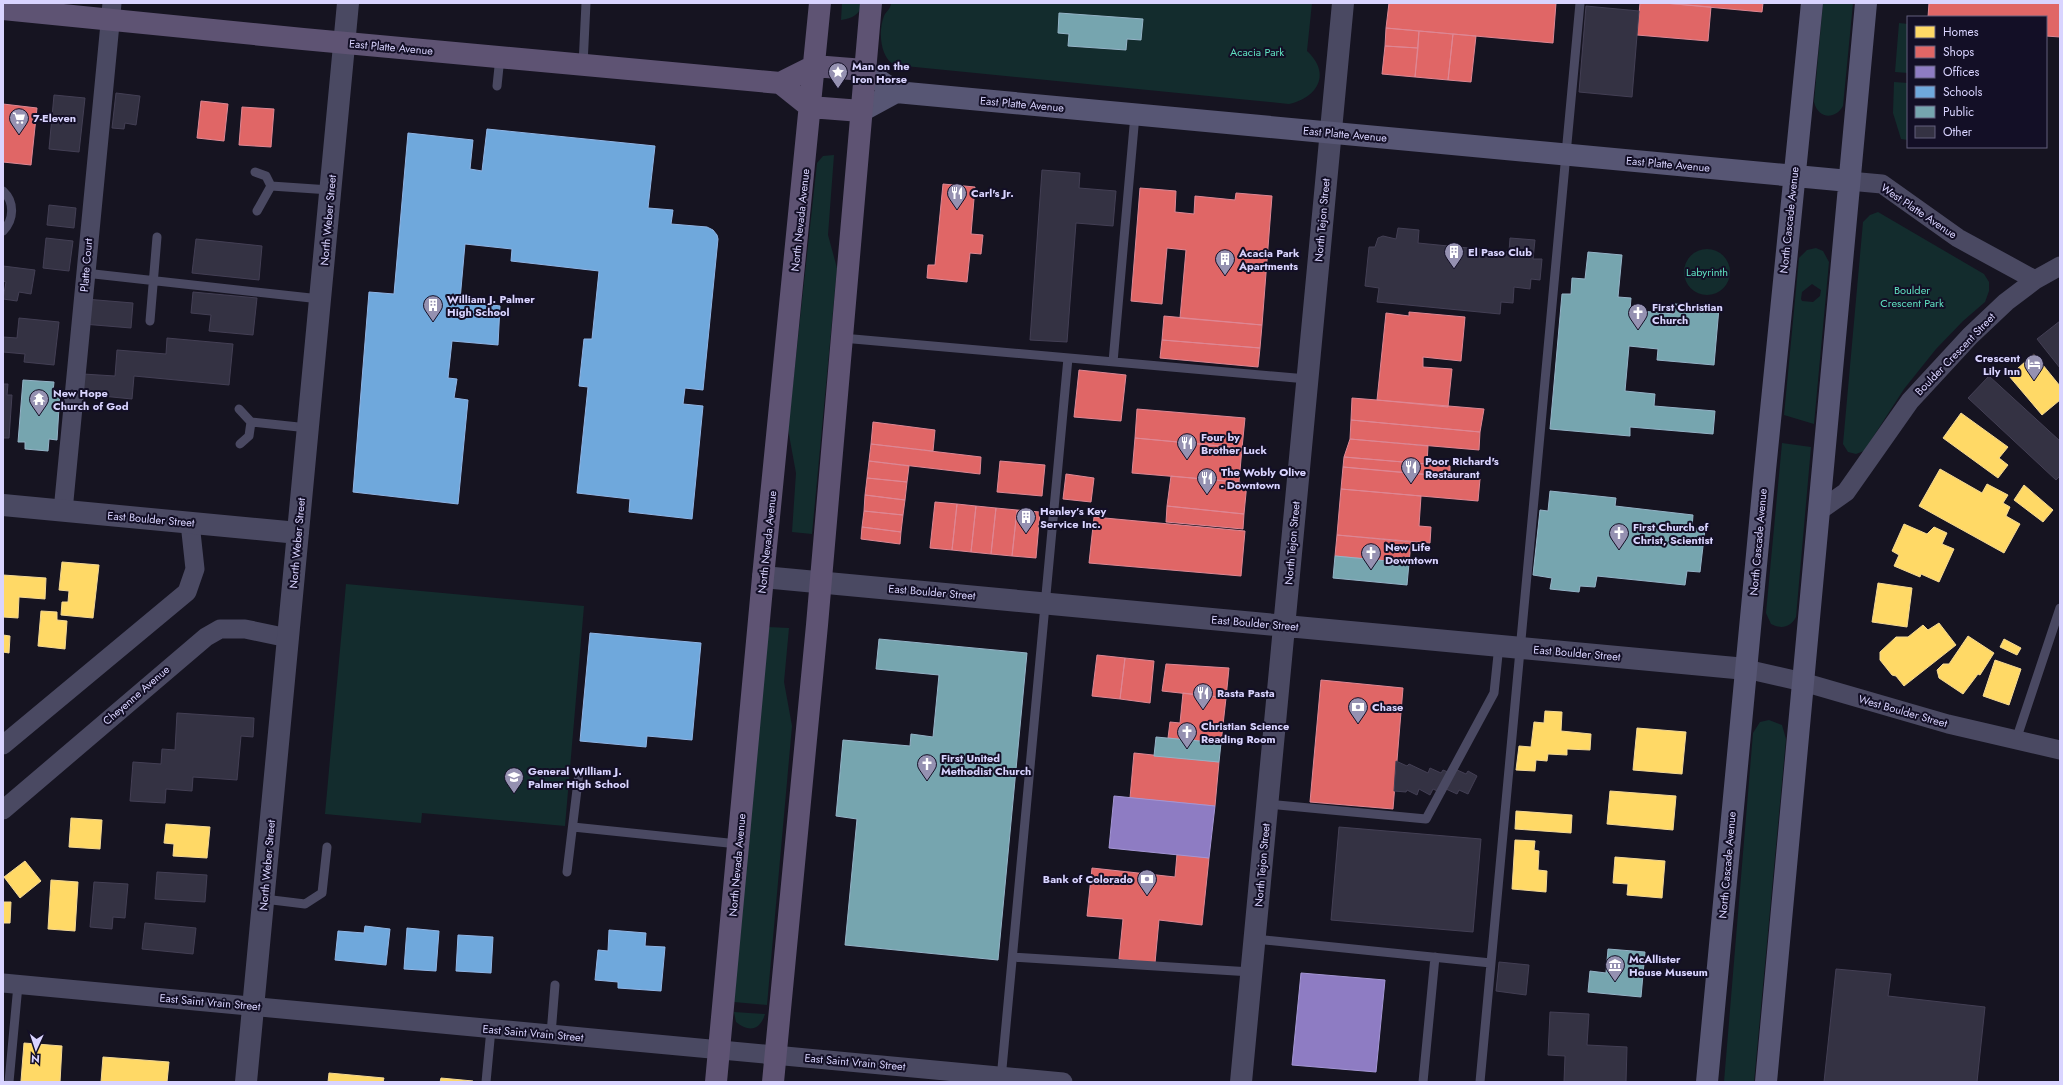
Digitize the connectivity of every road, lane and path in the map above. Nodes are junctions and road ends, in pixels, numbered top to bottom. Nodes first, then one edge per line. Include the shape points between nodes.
1 (348, 3) edge
2 (586, 3) edge
3 (820, 3) edge
4 (871, 3) edge
5 (1343, 3) edge
6 (1580, 3) edge
7 (1812, 3) edge
8 (1866, 3) edge
9 (3, 9) edge
10 (111, 11) edge
11 (344, 43) junction
12 (500, 57) junction
13 (583, 65) junction
14 (814, 66) junction
15 (864, 70) junction
16 (780, 83) junction
17 (497, 86) dead end
18 (896, 92) junction
19 (810, 107) junction
20 (861, 111) junction
21 (1135, 115) junction
22 (1330, 133) junction
23 (1566, 155) junction
24 (255, 172) dead end
25 (1793, 176) junction
26 (1849, 181) junction
27 (271, 186) junction
28 (330, 190) junction
29 (3, 191) edge
30 (257, 211) dead end
31 (3, 231) edge
32 (157, 237) dead end
33 (2060, 266) edge
34 (86, 273) junction
35 (2035, 280) junction
36 (153, 281) junction
37 (320, 298) junction
38 (150, 321) dead end
39 (842, 338) junction
40 (1068, 358) junction
41 (1113, 362) junction
42 (1307, 379) junction
43 (239, 409) dead end
44 (251, 422) junction
45 (308, 428) junction
46 (240, 444) dead end
47 (3, 506) edge
48 (63, 511) junction
49 (1820, 511) junction
50 (190, 523) junction
51 (298, 533) junction
52 (763, 577) junction
53 (821, 582) junction
54 (1045, 603) junction
55 (2060, 608) edge
56 (1284, 625) junction
57 (288, 638) junction
58 (1499, 645) junction
59 (1520, 648) junction
60 (1746, 669) junction
61 (1803, 682) junction
62 (2016, 740) junction
63 (3, 745) edge
64 (2060, 750) edge
65 (579, 772) dead end
66 (1268, 804) junction
67 (3, 810) edge
68 (573, 827) junction
69 (738, 844) junction
70 (327, 847) dead end
71 (567, 872) dead end
72 (264, 899) junction
73 (1255, 938) junction
74 (1013, 957) junction
75 (1435, 957) junction
76 (1491, 963) junction
77 (1251, 972) junction
78 (10, 984) edge
79 (555, 985) dead end
80 (254, 1006) junction
81 (491, 1029) junction
82 (551, 1034) junction
83 (719, 1051) junction
84 (776, 1054) junction
85 (1001, 1079) edge
86 (9, 1082) edge
87 (246, 1082) edge
88 (486, 1082) edge
89 (716, 1082) edge
90 (773, 1082) edge
91 (1063, 1082) edge
92 (1242, 1082) edge
93 (1423, 1082) edge
94 (1480, 1082) edge
95 (1707, 1082) edge
96 (1766, 1082) edge

1 - 11 street, North Weber Street
2 - 13 lane
3 - 14 main road, North Nevada Avenue
4 - 15 main road
5 - 22 street, North Tejon Street
6 - 23 lane
7 - 25 main road, North Cascade Avenue
8 - 26 main road
9 - 10 main road, East Platte Avenue
10 - 11 main road, East Platte Avenue
10 - 34 street, Platte Court
11 - 12 main road, East Platte Avenue
11 - 28 street, North Weber Street
12 - 13 main road, East Platte Avenue
12 - 17 lane
13 - 16 main road, East Platte Avenue
14 - 15 main road, East Platte Avenue
14 - 16 main road
14 - 19 main road, North Nevada Avenue
15 - 18 main road, East Platte Avenue
15 - 20 main road
16 - 19 main road
18 - 20 main road
18 - 21 main road, East Platte Avenue
19 - 20 main road
19 - 52 main road, North Nevada Avenue
20 - 39 main road
21 - 22 main road, East Platte Avenue
21 - 41 lane
22 - 23 main road, East Platte Avenue
22 - 42 street, North Tejon Street
23 - 25 main road, East Platte Avenue
23 - 59 lane
24 - 27 lane via 266,176
25 - 26 main road, West Platte Avenue
25 - 60 main road, North Cascade Avenue
26 - 35 street, West Platte Avenue via 1882,184 1958,238
26 - 49 main road
27 - 28 lane
27 - 30 lane
28 - 37 street, North Weber Street
29 - 31 lane via 12,208 11,220
32 - 36 lane
33 - 35 street, Boulder Crescent Street
34 - 36 lane
34 - 48 street, Platte Court
35 - 49 street, Boulder Crescent Street via 2006,302 1936,370 1910,401 1846,492
36 - 37 lane
36 - 38 lane
37 - 45 street, North Weber Street
39 - 40 lane
39 - 53 main road
40 - 41 lane
40 - 54 lane
41 - 42 lane
42 - 56 street, North Tejon Street
43 - 44 lane
44 - 45 lane
44 - 46 lane via 249,436
45 - 51 street, North Weber Street
47 - 48 street, East Boulder Street
48 - 50 street, East Boulder Street
49 - 61 main road
50 - 51 street, East Boulder Street
50 - 63 street via 195,569 187,592
51 - 57 street, North Weber Street
52 - 53 street, East Boulder Street
52 - 69 main road, North Nevada Avenue
53 - 54 street, East Boulder Street
53 - 84 main road
54 - 56 street, East Boulder Street
54 - 74 lane
55 - 62 lane
56 - 58 street, East Boulder Street
56 - 66 street, North Tejon Street
57 - 67 street, Cheyenne Avenue via 245,629 220,629 206,637
57 - 72 street, North Weber Street
58 - 59 street, East Boulder Street
58 - 66 lane via 1494,693 1426,819
59 - 60 street, East Boulder Street
59 - 76 lane
60 - 61 street, West Boulder Street
60 - 95 main road, North Cascade Avenue
61 - 62 street, West Boulder Street via 1948,724
61 - 96 main road
62 - 64 street, West Boulder Street
65 - 68 lane
66 - 73 street, North Tejon Street
68 - 69 lane
68 - 71 lane
69 - 83 main road, North Nevada Avenue
70 - 72 lane via 322,894 306,904
72 - 80 street, North Weber Street
73 - 75 lane
73 - 77 street, North Tejon Street
74 - 77 lane
74 - 85 lane
75 - 76 lane
75 - 93 lane
76 - 94 lane
77 - 92 street, North Tejon Street
78 - 80 street, East Saint Vrain Street
78 - 86 lane
79 - 82 lane
80 - 81 street, East Saint Vrain Street
80 - 87 street, North Weber Street
81 - 82 street, East Saint Vrain Street
81 - 88 lane
82 - 83 street, East Saint Vrain Street
83 - 84 street, East Saint Vrain Street
83 - 89 main road, North Nevada Avenue
84 - 85 street, East Saint Vrain Street
84 - 90 main road
85 - 91 street, East Saint Vrain Street

